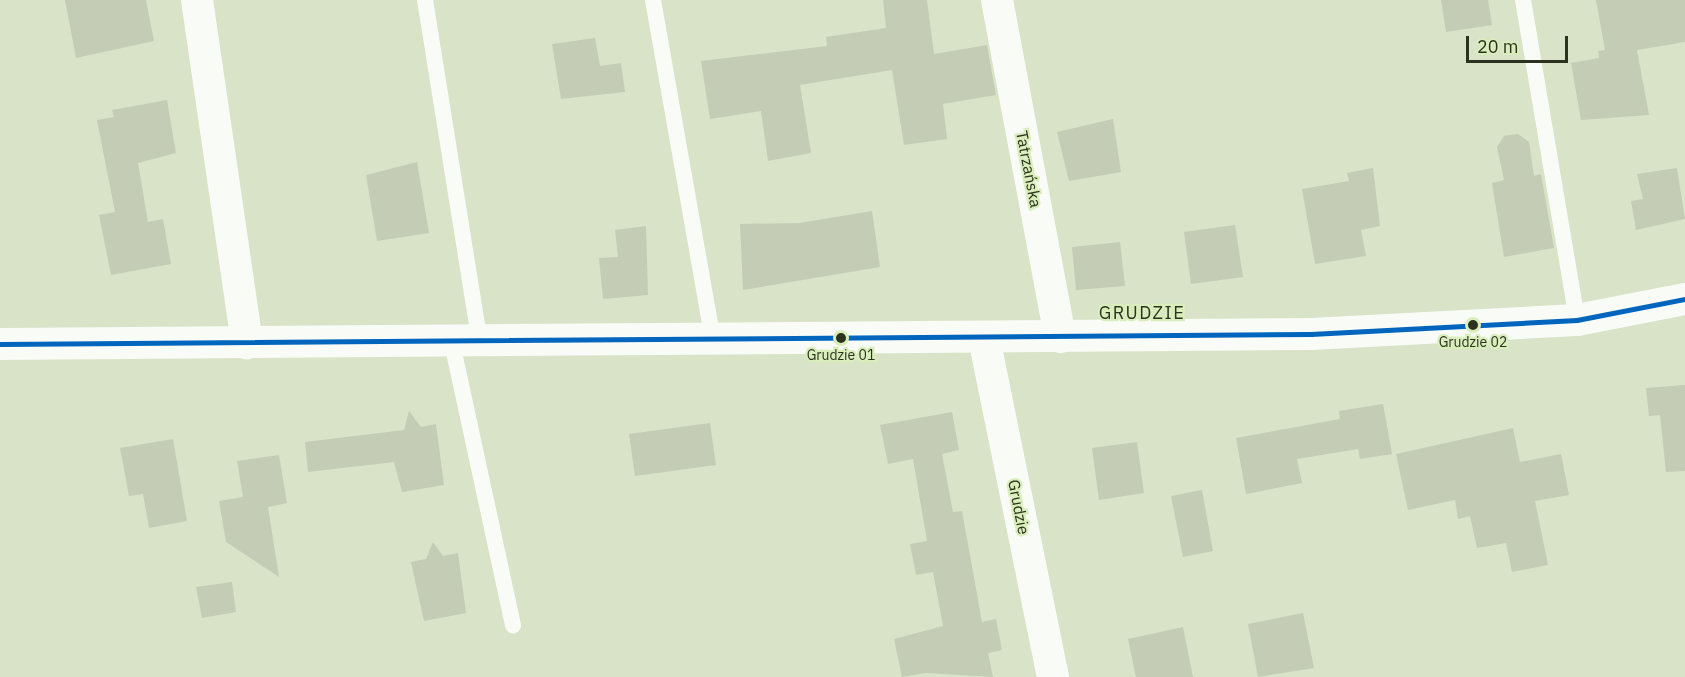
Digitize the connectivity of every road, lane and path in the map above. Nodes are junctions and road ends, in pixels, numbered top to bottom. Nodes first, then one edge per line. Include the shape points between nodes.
1 (197, 0) edge
2 (425, 0) edge
3 (653, 0) edge
4 (997, 0) edge
5 (1523, 0) edge
6 (1685, 299) edge
7 (1577, 320) junction
8 (1060, 337) junction
9 (984, 338) junction
10 (713, 340) junction
11 (466, 343) junction
12 (0, 344) edge
13 (248, 344) junction
14 (513, 625) dead end
15 (1053, 677) edge

1 - 13 street
2 - 11 lane
3 - 10 lane
4 - 8 street, Tatrzańska
5 - 7 lane
6 - 7 street
7 - 8 street via 1311,334
8 - 9 street
9 - 10 street
9 - 15 street, Grudzie
10 - 11 street
11 - 13 street
11 - 14 lane
12 - 13 street

